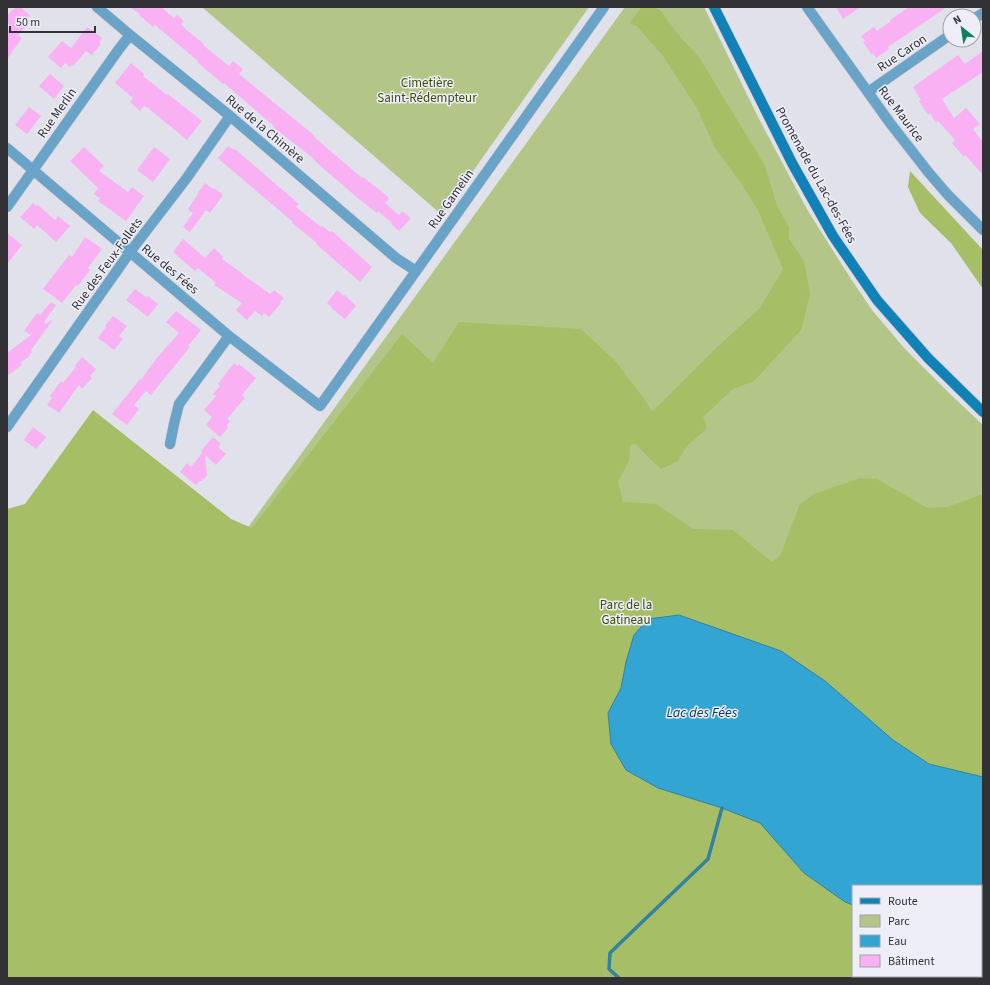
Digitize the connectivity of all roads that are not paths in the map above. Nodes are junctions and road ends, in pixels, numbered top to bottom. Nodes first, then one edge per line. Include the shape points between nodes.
1 (98, 7) edge
2 (604, 7) edge
3 (714, 7) edge
4 (807, 7) edge
5 (130, 35) junction
6 (942, 41) edge
7 (868, 92) junction
8 (230, 116) junction
9 (7, 148) edge
10 (33, 170) junction
11 (7, 207) edge
12 (983, 230) edge
13 (130, 252) junction
14 (416, 271) junction
15 (229, 336) junction
16 (320, 406) joint
17 (983, 412) edge
18 (7, 427) edge
19 (170, 444) dead end

1 - 5 street, Rue de la Chimère
2 - 14 street, Rue Gamelin
3 - 17 street, Promenade du Lac-des-Fées via 792,163 832,236 877,300 928,358
4 - 7 street, Rue Maurice
5 - 8 street, Rue de la Chimère
5 - 10 street, Rue Merlin
6 - 7 street, Rue Caron
7 - 12 street, Rue Maurice via 929,173
8 - 13 street, Rue des Feux-Follets
8 - 14 street, Rue de la Chimère via 396,258
9 - 10 street, Rue des Fées
10 - 11 street, Rue Merlin
10 - 13 street, Rue des Fées
13 - 15 street, Rue des Fées
13 - 18 street, Rue des Feux-Follets
14 - 16 street, Rue Gamelin
15 - 16 street, Rue des Fées
15 - 19 street via 179,404

